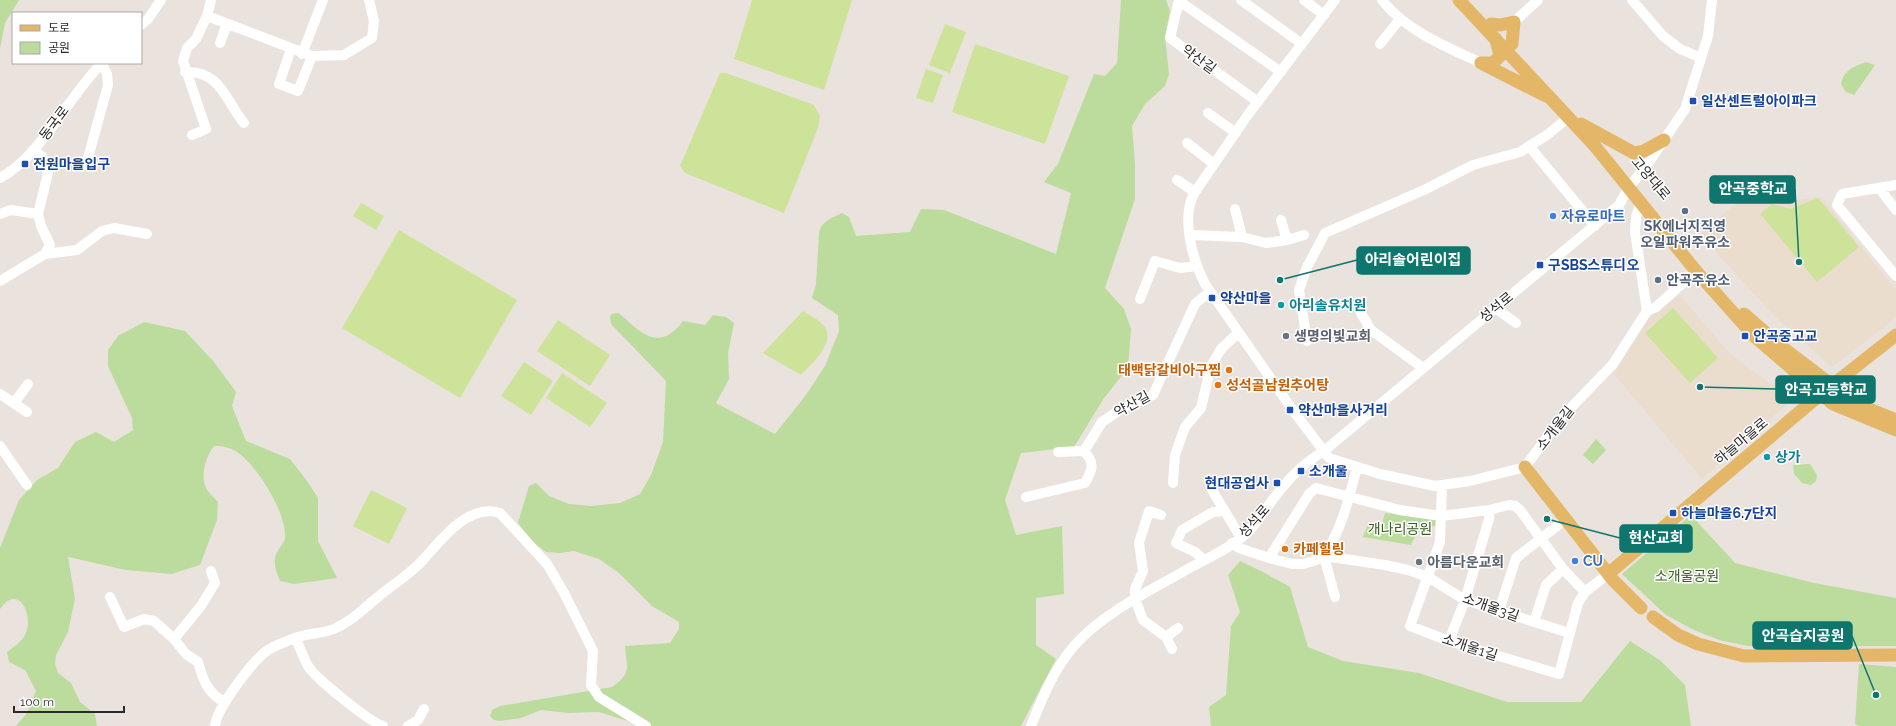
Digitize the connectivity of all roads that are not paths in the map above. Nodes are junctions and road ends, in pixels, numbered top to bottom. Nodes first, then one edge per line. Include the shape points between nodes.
1 (161, 0) edge
2 (211, 0) edge
3 (323, 0) edge
4 (369, 0) edge
5 (1179, 0) edge
6 (1242, 0) edge
7 (1304, 0) edge
8 (1335, 0) edge
9 (1382, 0) edge
10 (1459, 0) edge
11 (1468, 0) edge
12 (1538, 0) edge
13 (1632, 0) edge
14 (1712, 0) edge
15 (1324, 15) junction
16 (206, 16) junction
17 (1400, 19) junction
18 (1514, 22) junction
19 (142, 24) edge
20 (227, 24) junction
21 (1491, 24) junction
22 (1496, 38) junction
23 (220, 43) dead end
24 (1302, 44) junction
25 (1380, 44) dead end
26 (1512, 44) junction
27 (291, 49) junction
28 (307, 55) junction
29 (1701, 58) junction
30 (1481, 63) junction
31 (101, 64) edge
32 (102, 64) edge
33 (185, 72) junction
34 (1281, 72) junction
35 (1553, 100) junction
36 (1258, 102) junction
37 (1208, 113) dead end
38 (1569, 117) junction
39 (244, 123) dead end
40 (1581, 124) junction
41 (1236, 133) junction
42 (192, 135) dead end
43 (1664, 140) junction
44 (1187, 143) dead end
45 (1530, 146) junction
46 (32, 151) junction
47 (1214, 164) junction
48 (86, 165) dead end
49 (0, 178) edge
50 (1177, 180) dead end
51 (1631, 184) junction
52 (1896, 185) edge
53 (1880, 189) junction
54 (1194, 192) junction
55 (1641, 202) junction
56 (1235, 209) dead end
57 (1896, 210) edge
58 (0, 214) edge
59 (38, 214) junction
60 (1280, 220) dead end
61 (1595, 226) junction
62 (147, 234) dead end
63 (1304, 235) dead end
64 (1190, 236) junction
65 (1242, 237) junction
66 (1287, 240) junction
67 (45, 254) junction
68 (1197, 266) junction
69 (1696, 272) junction
70 (1896, 276) edge
71 (0, 281) edge
72 (1210, 291) junction
73 (1140, 299) dead end
74 (1495, 308) junction
75 (1647, 311) junction
76 (1361, 313) dead end
77 (1516, 323) dead end
78 (1238, 333) junction
79 (1896, 335) edge
80 (1306, 341) dead end
81 (1423, 368) junction
82 (28, 384) dead end
83 (1833, 385) junction
84 (0, 394) edge
85 (1821, 394) junction
86 (14, 404) junction
87 (27, 412) dead end
88 (1896, 420) edge
89 (1896, 430) edge
90 (0, 446) edge
91 (1084, 451) junction
92 (1324, 451) junction
93 (1058, 452) dead end
94 (1357, 467) junction
95 (1525, 467) junction
96 (1173, 483) dead end
97 (28, 485) dead end
98 (1442, 486) junction
99 (1212, 490) dead end
100 (1026, 497) dead end
101 (1349, 498) junction
102 (1490, 510) junction
103 (1224, 511) junction
104 (1161, 515) dead end
105 (1442, 516) junction
106 (1566, 519) junction
107 (1540, 539) junction
108 (1237, 541) junction
109 (1324, 556) junction
110 (1269, 558) junction
111 (1204, 560) junction
112 (1563, 569) junction
113 (211, 571) dead end
114 (1608, 574) junction
115 (1428, 578) junction
116 (1585, 592) junction
117 (110, 597) dead end
118 (1335, 597) dead end
119 (1135, 599) junction
120 (1465, 600) junction
121 (1641, 608) dead end
122 (1499, 611) junction
123 (1653, 617) dead end
124 (1534, 622) junction
125 (1178, 628) dead end
126 (1569, 633) junction
127 (1166, 637) junction
128 (295, 638) junction
129 (174, 639) junction
130 (1449, 641) junction
131 (1172, 649) dead end
132 (1896, 655) edge
133 (224, 702) junction
134 (424, 709) dead end
135 (215, 726) edge
136 (383, 726) edge
137 (408, 726) edge
138 (646, 726) edge
139 (1031, 726) edge

1 - 19 street
2 - 16 street
3 - 28 street
4 - 28 street via 374,21 372,38 344,55
5 - 34 street, 약산길
5 - 36 street, 약산길 via 1170,38
6 - 24 street
7 - 15 street
8 - 15 street
9 - 17 street
10 - 22 main road, 고양대로
11 - 21 main road, 고양대로
12 - 18 street
13 - 29 street via 1663,36 1680,49
14 - 29 street, 성석로 via 1708,36
15 - 24 street
16 - 20 street
16 - 33 street via 196,39 187,48 183,61
17 - 25 street
17 - 30 street via 1421,33
18 - 21 main road
18 - 26 main road
20 - 23 street
20 - 27 street
21 - 26 main road, 고양대로
22 - 30 main road via 1500,56 1492,63
22 - 35 main road, 고양대로
24 - 34 street
26 - 40 main road, 고양대로
27 - 28 street
27 - 28 street via 279,84 298,91
29 - 43 street, 성석로 via 1685,109
30 - 35 main road
31 - 46 street, 동국로
32 - 48 street via 108,85
33 - 39 street via 195,71 213,79 226,93 235,112
33 - 42 street via 206,130
34 - 36 street
35 - 38 main road, 고양대로
36 - 41 street
37 - 41 street
38 - 45 street
38 - 51 main road, 고양대로
40 - 43 main road via 1634,153 1644,151
40 - 51 main road, 고양대로
41 - 47 street
43 - 51 street, 성석로
44 - 47 street
45 - 61 street
45 - 80 street via 1520,152 1473,165 1424,190 1325,233 1307,267 1299,290
46 - 49 street, 동국로
46 - 59 street via 42,156 48,173
47 - 54 street
50 - 54 street
51 - 55 main road, 고양대로
51 - 61 street, 성석로 via 1619,205
51 - 83 main road, 고양대로 via 1750,319 1783,348
52 - 53 street
53 - 57 street
53 - 70 street via 1842,194 1837,205
54 - 64 street via 1188,209
55 - 69 main road, 고양대로
55 - 75 street via 1635,232
56 - 65 street
58 - 59 street via 11,210
59 - 67 street via 50,245
60 - 66 street
61 - 74 street, 성석로
62 - 67 street via 114,228 102,231 77,250
63 - 66 street
64 - 65 street
64 - 68 street
65 - 66 street via 1266,243
67 - 71 street
68 - 72 street
68 - 73 street via 1180,268 1155,261
69 - 75 street via 1656,307
69 - 85 main road, 고양대로 via 1754,336
72 - 78 street
72 - 91 street, 약산길 via 1195,304 1153,394 1121,409 1102,422
74 - 77 street
74 - 81 street, 성석로
75 - 95 street, 소개울길 via 1613,364 1561,418
76 - 81 street via 1371,330
78 - 92 street
78 - 96 street via 1221,349 1211,366 1201,408 1185,427 1175,455
79 - 83 main road, 하늘마을로
81 - 92 street, 성석로
82 - 86 street
83 - 85 main road, 하늘마을로
83 - 88 main road, 고양대로 via 1869,409
84 - 86 street
85 - 89 main road, 고양대로 via 1843,409
85 - 114 main road, 하늘마을로
86 - 87 street
90 - 97 street
91 - 93 street
91 - 100 street via 1091,459 1092,471 1086,483
92 - 94 street via 1331,459
92 - 108 street, 성석로 via 1309,459 1291,476 1254,525
94 - 98 street via 1427,485
94 - 101 street
95 - 98 street
95 - 106 main road
98 - 105 street, 소개울1길
99 - 103 street
101 - 105 street via 1400,510
101 - 109 street via 1332,543
101 - 110 street via 1316,488 1309,494
102 - 105 street
102 - 107 street via 1509,504 1515,506
102 - 120 street
103 - 108 street
103 - 111 street via 1213,512 1182,530 1176,543 1195,552
104 - 119 street via 1149,512 1139,543 1142,570 1135,589
105 - 115 street, 소개울1길 via 1440,542
106 - 107 street
106 - 114 main road
107 - 112 street
107 - 122 street via 1516,558
108 - 110 street, 소개울3길 via 1239,548
108 - 111 street, 성석로
109 - 110 street, 소개울3길 via 1303,564
109 - 115 street, 소개울3길 via 1385,565
109 - 118 street
111 - 119 street, 성석로
112 - 116 street
112 - 124 street via 1546,585
113 - 129 street via 215,583 201,606
114 - 116 street, 소개울1길
114 - 121 main road
115 - 120 street, 소개울3길
115 - 130 street, 소개울1길 via 1410,626
116 - 126 street, 소개울1길 via 1578,603
117 - 129 street via 124,626 144,619 154,621
119 - 127 street via 1143,620
119 - 139 street, 성석로 via 1103,621 1074,646 1046,690
120 - 122 street, 소개울3길
120 - 130 street
122 - 124 street, 소개울3길
123 - 132 main road via 1678,635 1698,644 1744,656
124 - 126 street, 소개울3길
125 - 127 street
126 - 130 street, 소개울1길 via 1558,674
127 - 131 street
128 - 133 street via 267,651
128 - 136 street via 308,666 319,679 355,708
128 - 138 street via 334,629 352,619 411,574 452,527 478,513 500,513 547,564 563,591 594,651 591,685 599,697
129 - 133 street via 186,654 198,662 205,686 214,697
133 - 135 street via 215,720
134 - 137 street via 418,720

